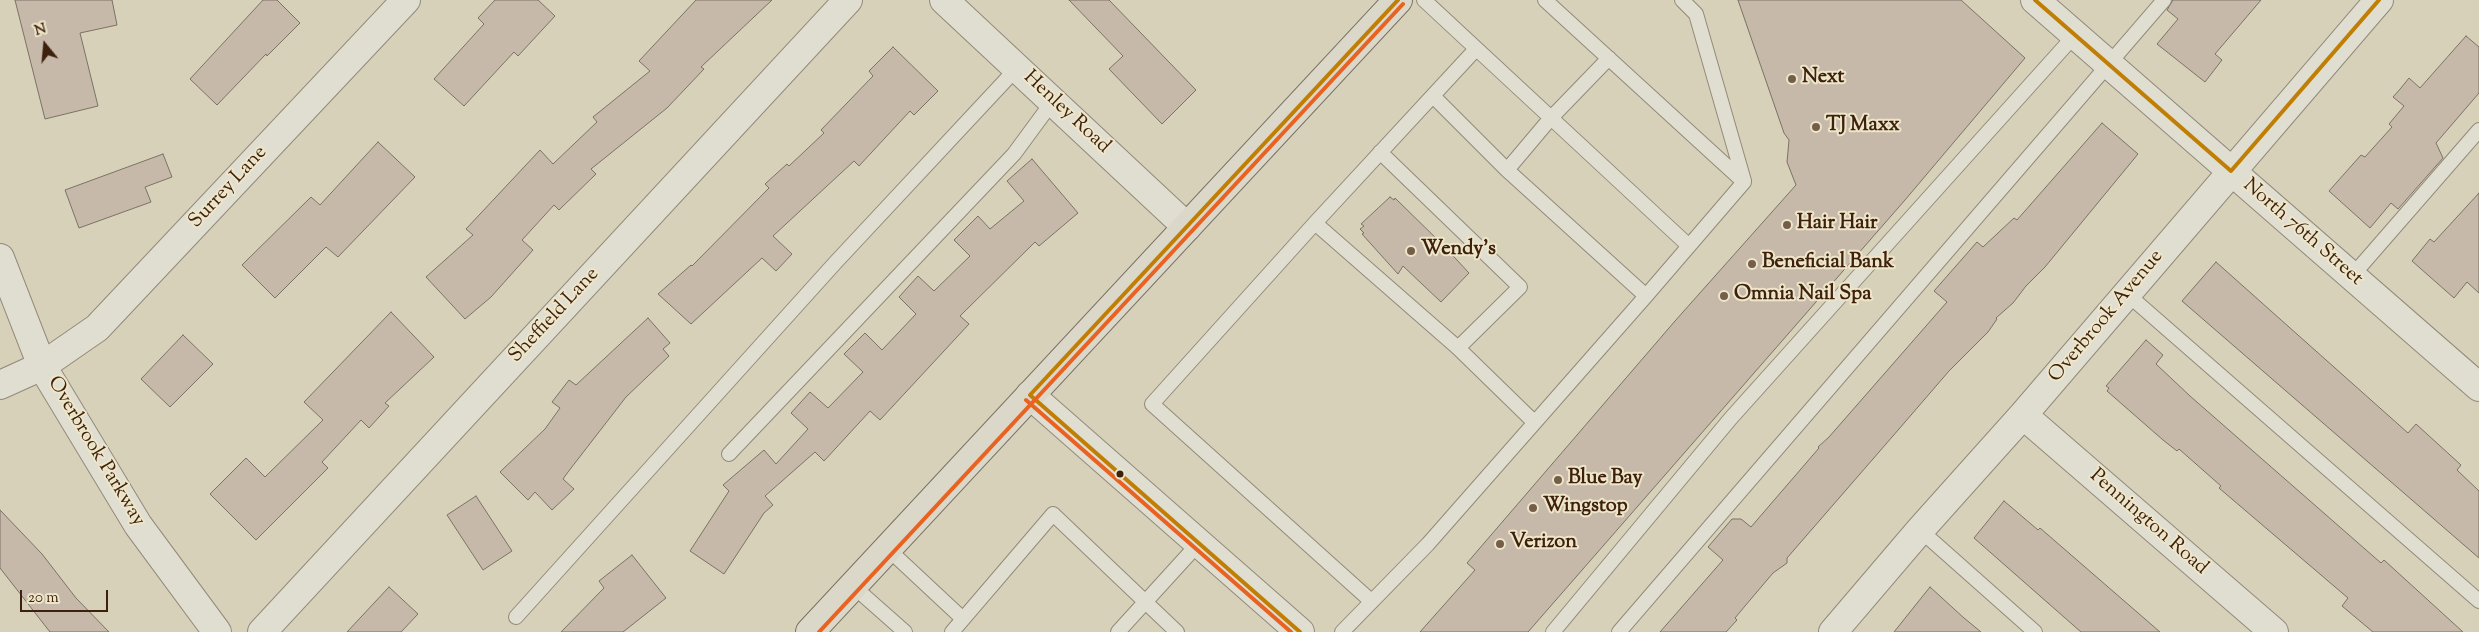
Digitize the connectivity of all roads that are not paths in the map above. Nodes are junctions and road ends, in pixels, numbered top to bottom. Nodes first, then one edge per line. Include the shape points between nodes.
1 (406, 0) edge
2 (848, 0) edge
3 (944, 0) edge
4 (1398, 0) edge
5 (1424, 0) edge
6 (1545, 0) edge
7 (1682, 0) edge
8 (2036, 0) edge
9 (2164, 0) edge
10 (2379, 0) edge
11 (2075, 35) junction
12 (1476, 49) junction
13 (1609, 58) junction
14 (2109, 64) junction
15 (1017, 68) junction
16 (1433, 96) junction
17 (1052, 101) junction
18 (1550, 119) junction
19 (2479, 130) edge
20 (1380, 152) junction
21 (1507, 170) junction
22 (2231, 171) junction
23 (1744, 182) junction
24 (1315, 223) junction
25 (1187, 226) junction
26 (1689, 246) junction
27 (0, 258) edge
28 (2352, 276) junction
29 (2126, 293) junction
30 (1646, 296) junction
31 (1458, 348) junction
32 (42, 366) junction
33 (0, 385) edge
34 (2479, 387) edge
35 (1030, 395) junction
36 (2023, 415) junction
37 (1534, 422) junction
38 (729, 454) dead end
39 (1920, 530) junction
40 (1199, 543) junction
41 (888, 549) junction
42 (853, 586) junction
43 (1146, 601) junction
44 (1371, 601) junction
45 (2479, 601) edge
46 (516, 617) dead end
47 (963, 619) junction
48 (1295, 630) edge
49 (217, 632) edge
50 (262, 632) edge
51 (810, 632) edge
52 (905, 632) edge
53 (952, 632) edge
54 (1118, 632) edge
55 (1177, 632) edge
56 (1342, 632) edge
57 (1553, 632) edge
58 (1619, 632) edge
59 (1833, 632) edge
60 (2035, 632) edge
61 (2274, 632) edge

1 - 32 street, Surrey Lane via 98,328
2 - 50 street, Sheffield Lane
3 - 15 street, Henley Road
4 - 25 highway
5 - 12 lane
6 - 13 lane
7 - 23 lane via 1696,14
8 - 11 street, North 76th Street
9 - 14 lane
10 - 22 street, Overbrook Avenue
11 - 14 street, North 76th Street
11 - 57 lane via 1731,418
12 - 16 lane
12 - 18 lane
13 - 18 lane
13 - 23 lane
14 - 22 street, North 76th Street
14 - 58 lane
15 - 17 street, Henley Road
15 - 46 lane via 828,270
16 - 20 lane
16 - 21 lane
17 - 25 street, Henley Road
17 - 38 lane via 1014,154
18 - 21 lane
18 - 26 lane
19 - 28 lane
20 - 24 lane
20 - 31 lane via 1520,287
21 - 30 lane
22 - 28 street, North 76th Street
22 - 29 street, Overbrook Avenue
23 - 26 lane
24 - 31 lane
24 - 44 lane via 1152,404
25 - 35 highway
26 - 30 lane
27 - 32 street, Overbrook Parkway
28 - 34 street, North 76th Street
29 - 36 street, Overbrook Avenue
29 - 45 lane
30 - 37 lane
31 - 37 lane
32 - 33 street, Surrey Lane
32 - 49 street, Overbrook Parkway via 138,524
35 - 40 street
35 - 41 highway
36 - 39 street, Overbrook Avenue
36 - 61 street, Pennington Road
37 - 44 lane via 1428,544
39 - 59 street, Overbrook Avenue
39 - 60 lane
40 - 43 lane
40 - 48 street
41 - 42 highway
41 - 47 lane
42 - 51 highway
42 - 52 lane
43 - 47 lane via 1053,514
43 - 54 lane
43 - 55 lane
44 - 56 lane
47 - 53 lane

